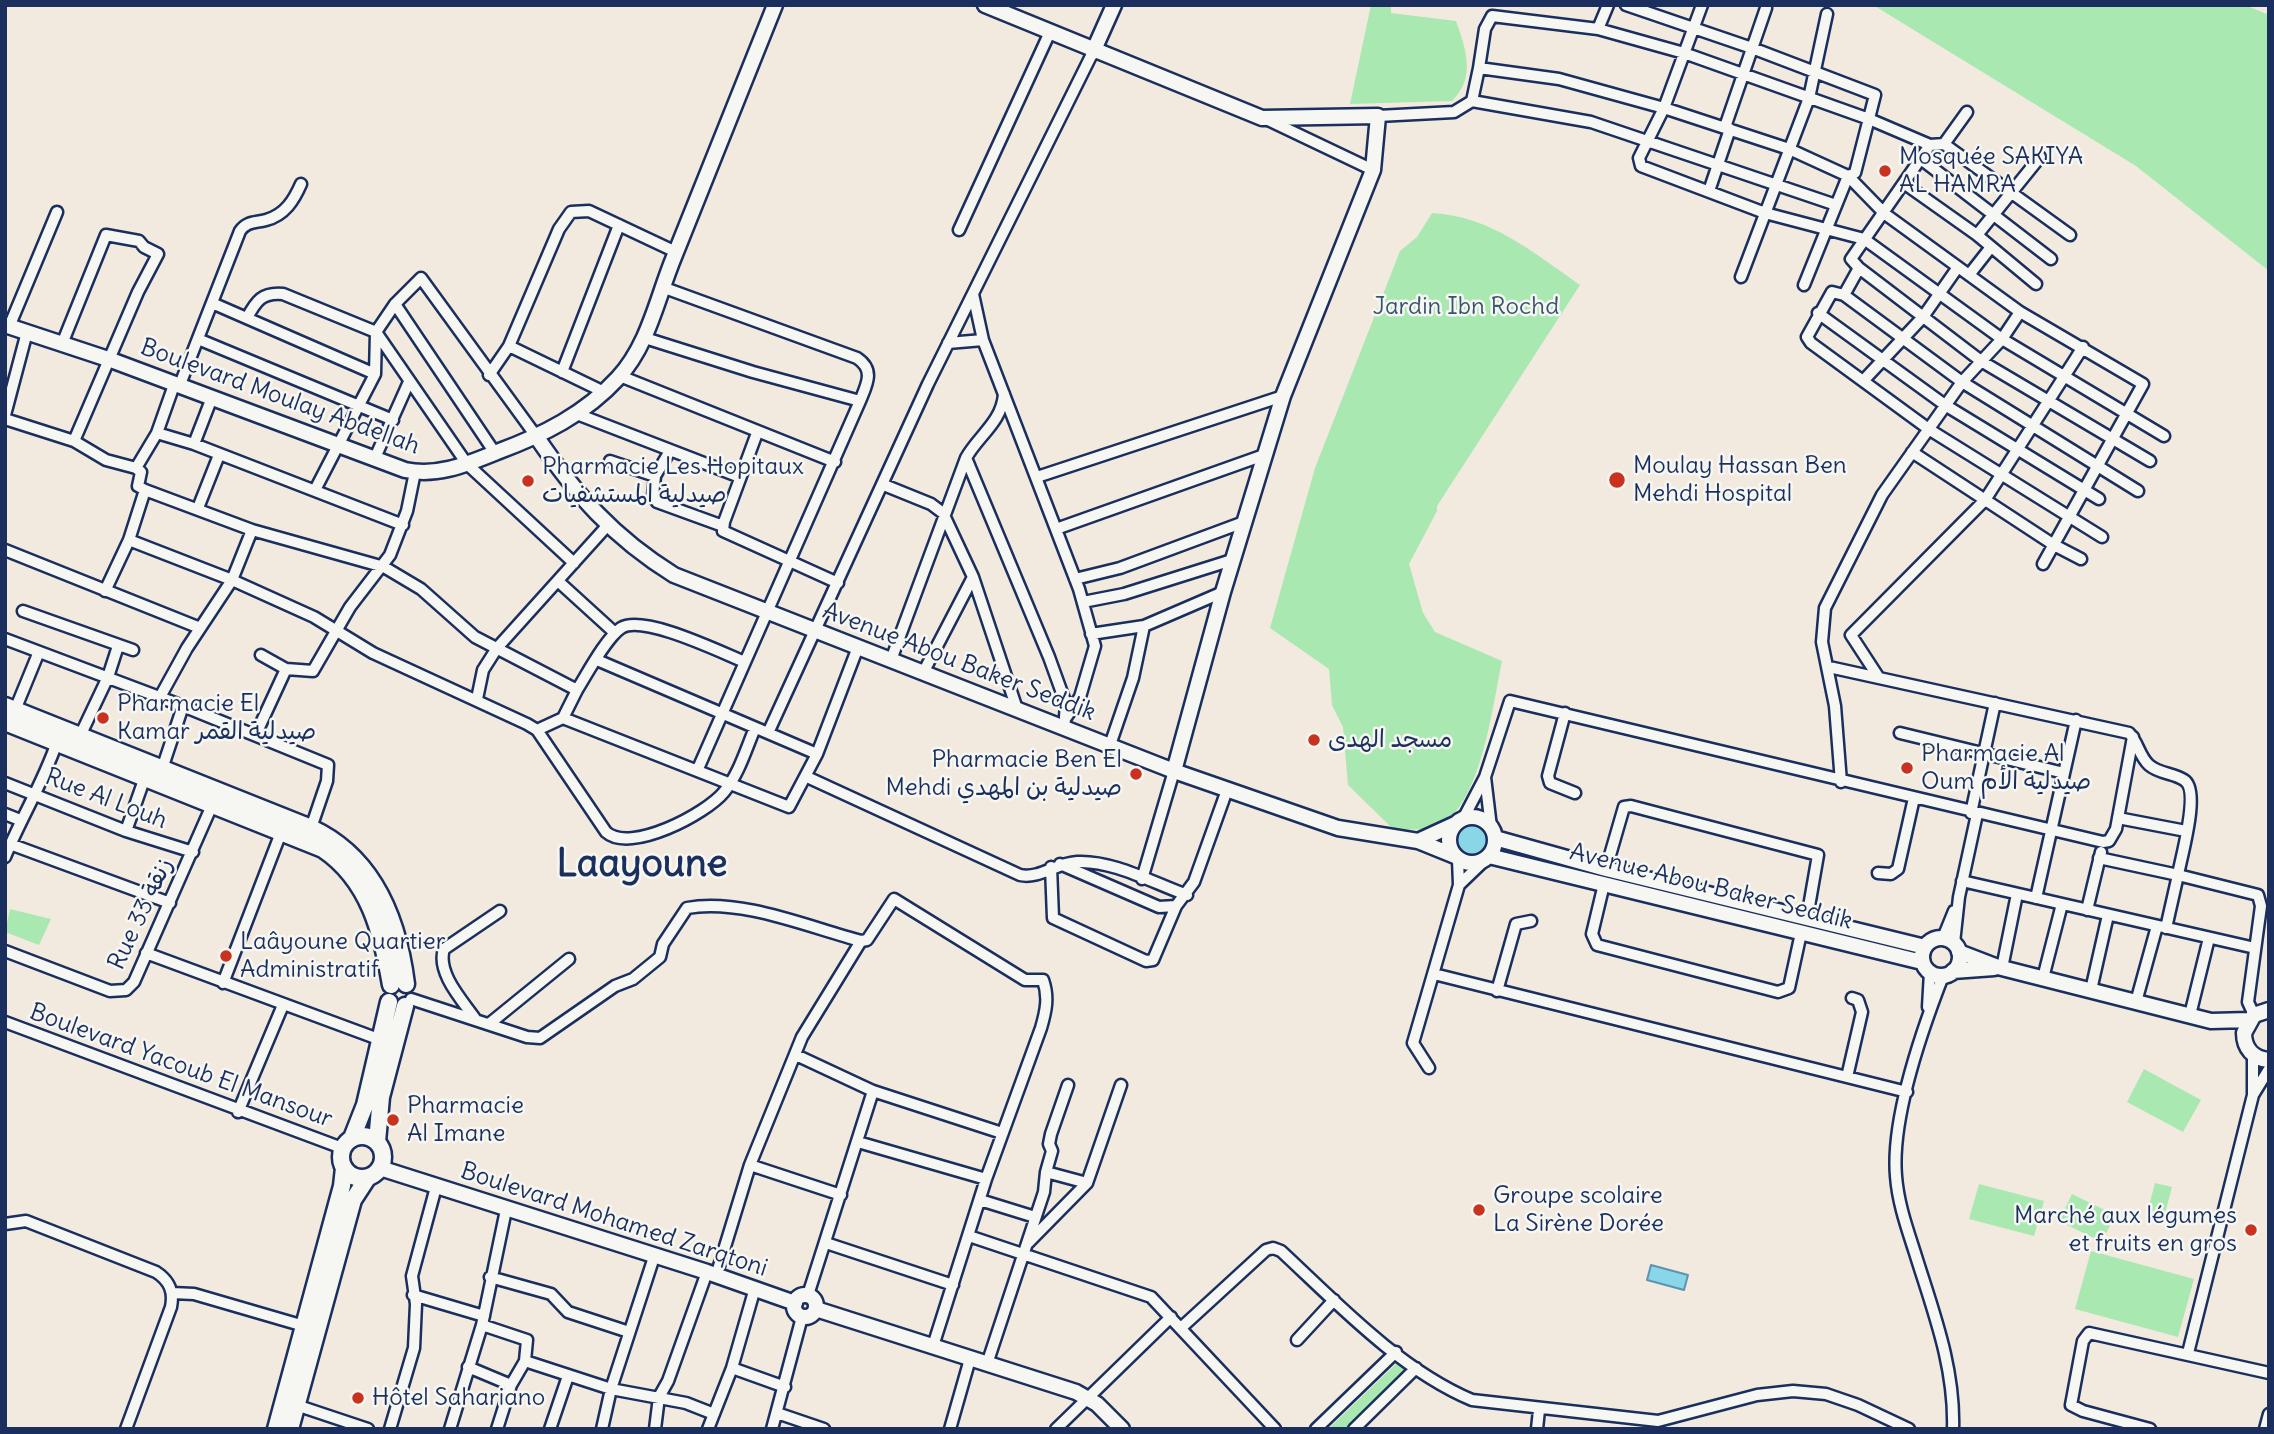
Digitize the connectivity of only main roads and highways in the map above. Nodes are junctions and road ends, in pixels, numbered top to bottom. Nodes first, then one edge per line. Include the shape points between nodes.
1 (775, 5) edge
2 (985, 5) edge
3 (1114, 5) edge
4 (1093, 51) junction
5 (7, 326) edge
6 (536, 436) junction
7 (9, 713) edge
8 (1174, 771) junction
9 (1459, 822) junction
10 (1493, 832) junction
11 (1418, 841) junction
12 (1456, 857) junction
13 (1487, 858) junction
14 (1952, 945) junction
15 (1925, 947) junction
16 (2000, 967) junction
17 (1937, 970) junction
18 (400, 995) junction
19 (2257, 1015) edge
20 (2211, 1021) junction
21 (2244, 1041) junction
22 (2269, 1060) edge
23 (377, 1142) junction
24 (347, 1143) junction
25 (344, 1168) junction
26 (374, 1172) junction
27 (795, 1303) junction
28 (816, 1309) junction
29 (276, 1429) edge
30 (290, 1429) edge
31 (1122, 1429) edge

1 - 6 main road, Boulevard Moulay Abdellah via 645,338 604,392 577,414
2 - 4 main road
3 - 4 main road
4 - 8 main road via 1262,118 1378,116 1373,170 1283,396
5 - 6 main road, Boulevard Moulay Abdellah via 415,472 467,464
6 - 8 main road, Avenue Abou Baker Seddik via 580,498 607,526 674,575 1017,709 1065,723
7 - 18 main road via 57,742 282,830 334,856 361,886
7 - 18 main road via 80,736 311,828 347,849 373,880 394,927
8 - 11 main road, Avenue Abou Baker Seddik via 1338,828
9 - 10 main road via 1482,819
9 - 11 main road
9 - 12 main road via 1449,844
10 - 13 main road
10 - 15 main road, Avenue Abou Baker Seddik via 1606,869
11 - 12 main road, Avenue Abou Baker Seddik
12 - 13 main road via 1471,863
13 - 17 main road, Avenue Abou Baker Seddik
14 - 15 main road via 1936,939
14 - 16 main road, Avenue Abou Baker Seddik
14 - 17 main road via 1959,963
15 - 17 main road
16 - 17 main road, Avenue Abou Baker Seddik
16 - 20 main road, Avenue Abou Baker Seddik
18 - 23 main road
18 - 24 main road via 381,1040 365,1105
19 - 20 main road, Avenue Abou Baker Seddik
19 - 21 main road
20 - 21 main road, Avenue Abou Baker Seddik
21 - 22 main road via 2253,1055
23 - 24 main road via 365,1136
23 - 26 main road via 383,1155
24 - 25 main road
25 - 26 main road via 354,1176
25 - 29 main road
26 - 27 main road, Boulevard Mohamed Zarqtoni via 436,1187
26 - 30 main road via 353,1200
27 - 28 main road via 808,1296
27 - 28 main road via 802,1317
28 - 31 main road via 1086,1396

